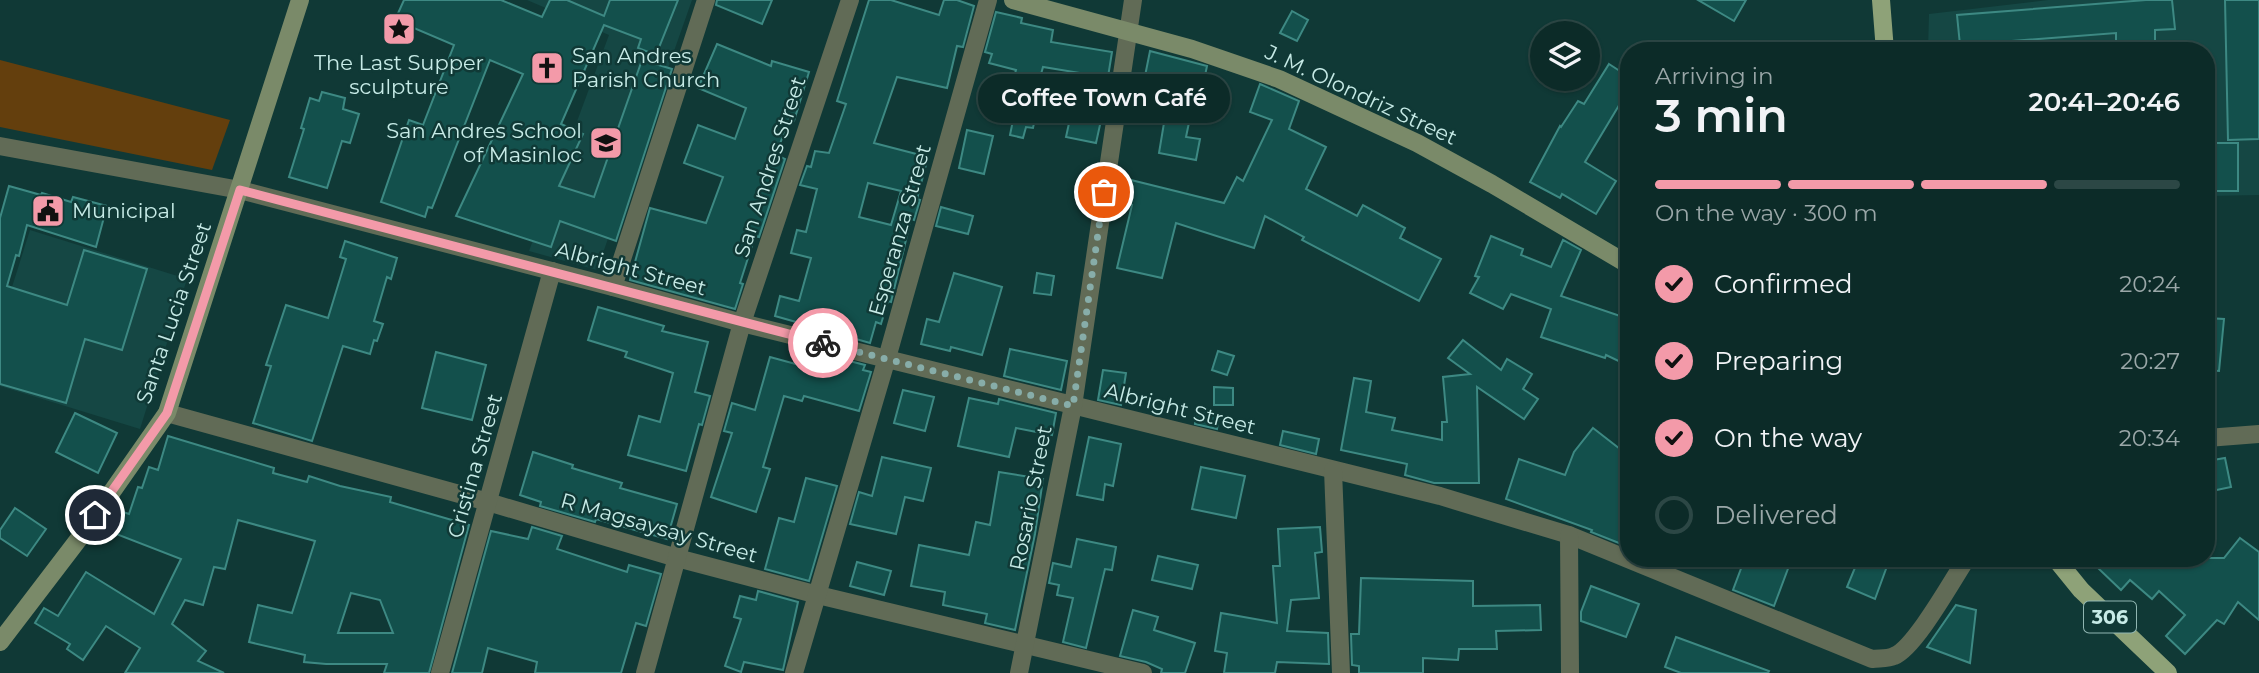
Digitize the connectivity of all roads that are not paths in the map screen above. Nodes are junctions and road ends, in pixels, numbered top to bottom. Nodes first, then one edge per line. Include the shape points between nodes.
1 (300, 0) edge
2 (706, 0) edge
3 (850, 0) edge
4 (988, 0) edge
5 (1013, 0) edge
6 (1133, 0) edge
7 (1881, 0) edge
8 (1128, 31) junction
9 (1884, 42) edge
10 (0, 146) edge
11 (240, 190) junction
12 (1620, 260) edge
13 (552, 271) junction
14 (613, 287) junction
15 (742, 323) junction
16 (887, 358) junction
17 (1073, 406) junction
18 (167, 413) junction
19 (2259, 435) edge
20 (2215, 438) edge
21 (1333, 470) junction
22 (488, 502) junction
23 (1569, 536) junction
24 (677, 558) junction
25 (1620, 558) edge
26 (1640, 567) edge
27 (1961, 567) edge
28 (2062, 567) edge
29 (818, 595) junction
30 (0, 642) edge
31 (1024, 646) junction
32 (1868, 666) edge
33 (440, 673) edge
34 (645, 673) edge
35 (794, 673) edge
36 (1019, 673) edge
37 (1143, 673) edge
38 (1341, 673) edge
39 (1570, 673) edge
40 (2168, 673) edge

1 - 11 street, Santa Lucia Street
2 - 14 street
3 - 15 street, San Andres Street
4 - 16 street, Esperanza Street
5 - 8 street, J. M. Olondriz Street
6 - 8 street, Rosario Street
7 - 9 main road
8 - 12 street, J. M. Olondriz Street via 1279,79 1417,143
8 - 17 street, Rosario Street
10 - 11 street, Albright Street
11 - 13 street, Albright Street
11 - 18 street, Santa Lucia Street
13 - 14 street, Albright Street
13 - 22 street, Cristina Street
14 - 15 street, Albright Street
15 - 16 street, Albright Street
15 - 24 street, San Andres Street
16 - 17 street, Albright Street
16 - 29 street, Esperanza Street
17 - 21 street, Albright Street
17 - 31 street, Rosario Street
18 - 22 street, R Magsaysay Street
18 - 30 street, Santa Lucia Street
19 - 20 street
21 - 23 street, Albright Street via 1440,496
21 - 38 street
22 - 24 street, R Magsaysay Street
22 - 33 street, Cristina Street
23 - 25 street, Albright Street
23 - 39 street
24 - 29 street, R Magsaysay Street
24 - 34 street, San Andres Street
26 - 32 street, Albright Street
27 - 32 street, Albright Street via 1905,650
28 - 40 main road, 306
29 - 31 street, R Magsaysay Street
29 - 35 street, Esperanza Street
31 - 36 street, Rosario Street
31 - 37 street, R Magsaysay Street

